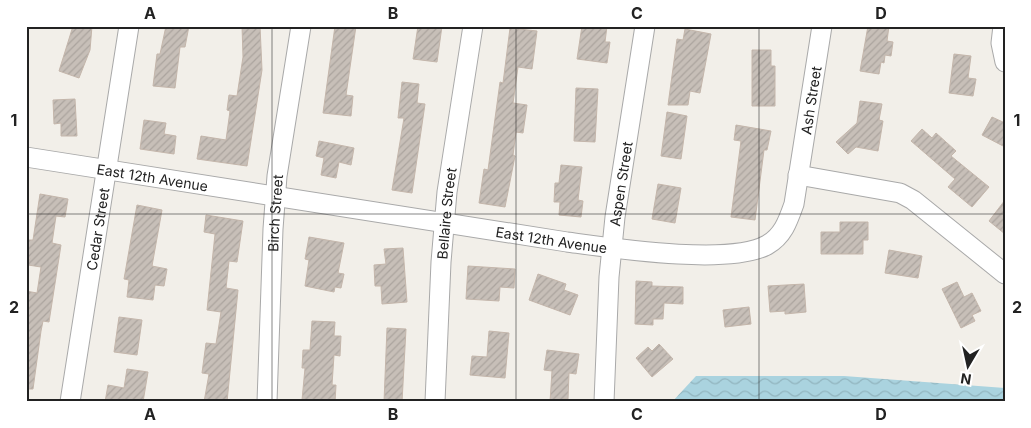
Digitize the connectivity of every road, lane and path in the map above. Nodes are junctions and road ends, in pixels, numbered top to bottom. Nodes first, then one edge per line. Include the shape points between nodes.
1 (129, 26) edge
2 (301, 26) edge
3 (473, 26) edge
4 (645, 26) edge
5 (822, 26) edge
6 (1002, 26) edge
7 (1005, 62) edge
8 (26, 157) edge
9 (106, 170) junction
10 (798, 175) junction
11 (275, 197) junction
12 (444, 224) junction
13 (612, 248) junction
14 (1005, 274) edge
15 (70, 402) edge
16 (267, 402) edge
17 (435, 402) edge
18 (604, 402) edge

1 - 9 street, Cedar Street
2 - 11 street, Birch Street
3 - 12 street, Bellaire Street
4 - 13 street, Aspen Street
5 - 10 street, Ash Street
6 - 7 street
8 - 9 street, East 12th Avenue
9 - 11 street, East 12th Avenue
9 - 15 street, Cedar Street
10 - 13 street, East 12th Avenue via 794,204 784,229 759,249 733,254 706,254
10 - 14 street via 900,193
11 - 12 street, East 12th Avenue
11 - 16 street, Birch Street
12 - 13 street, East 12th Avenue
12 - 17 street, Bellaire Street
13 - 18 street, Aspen Street

